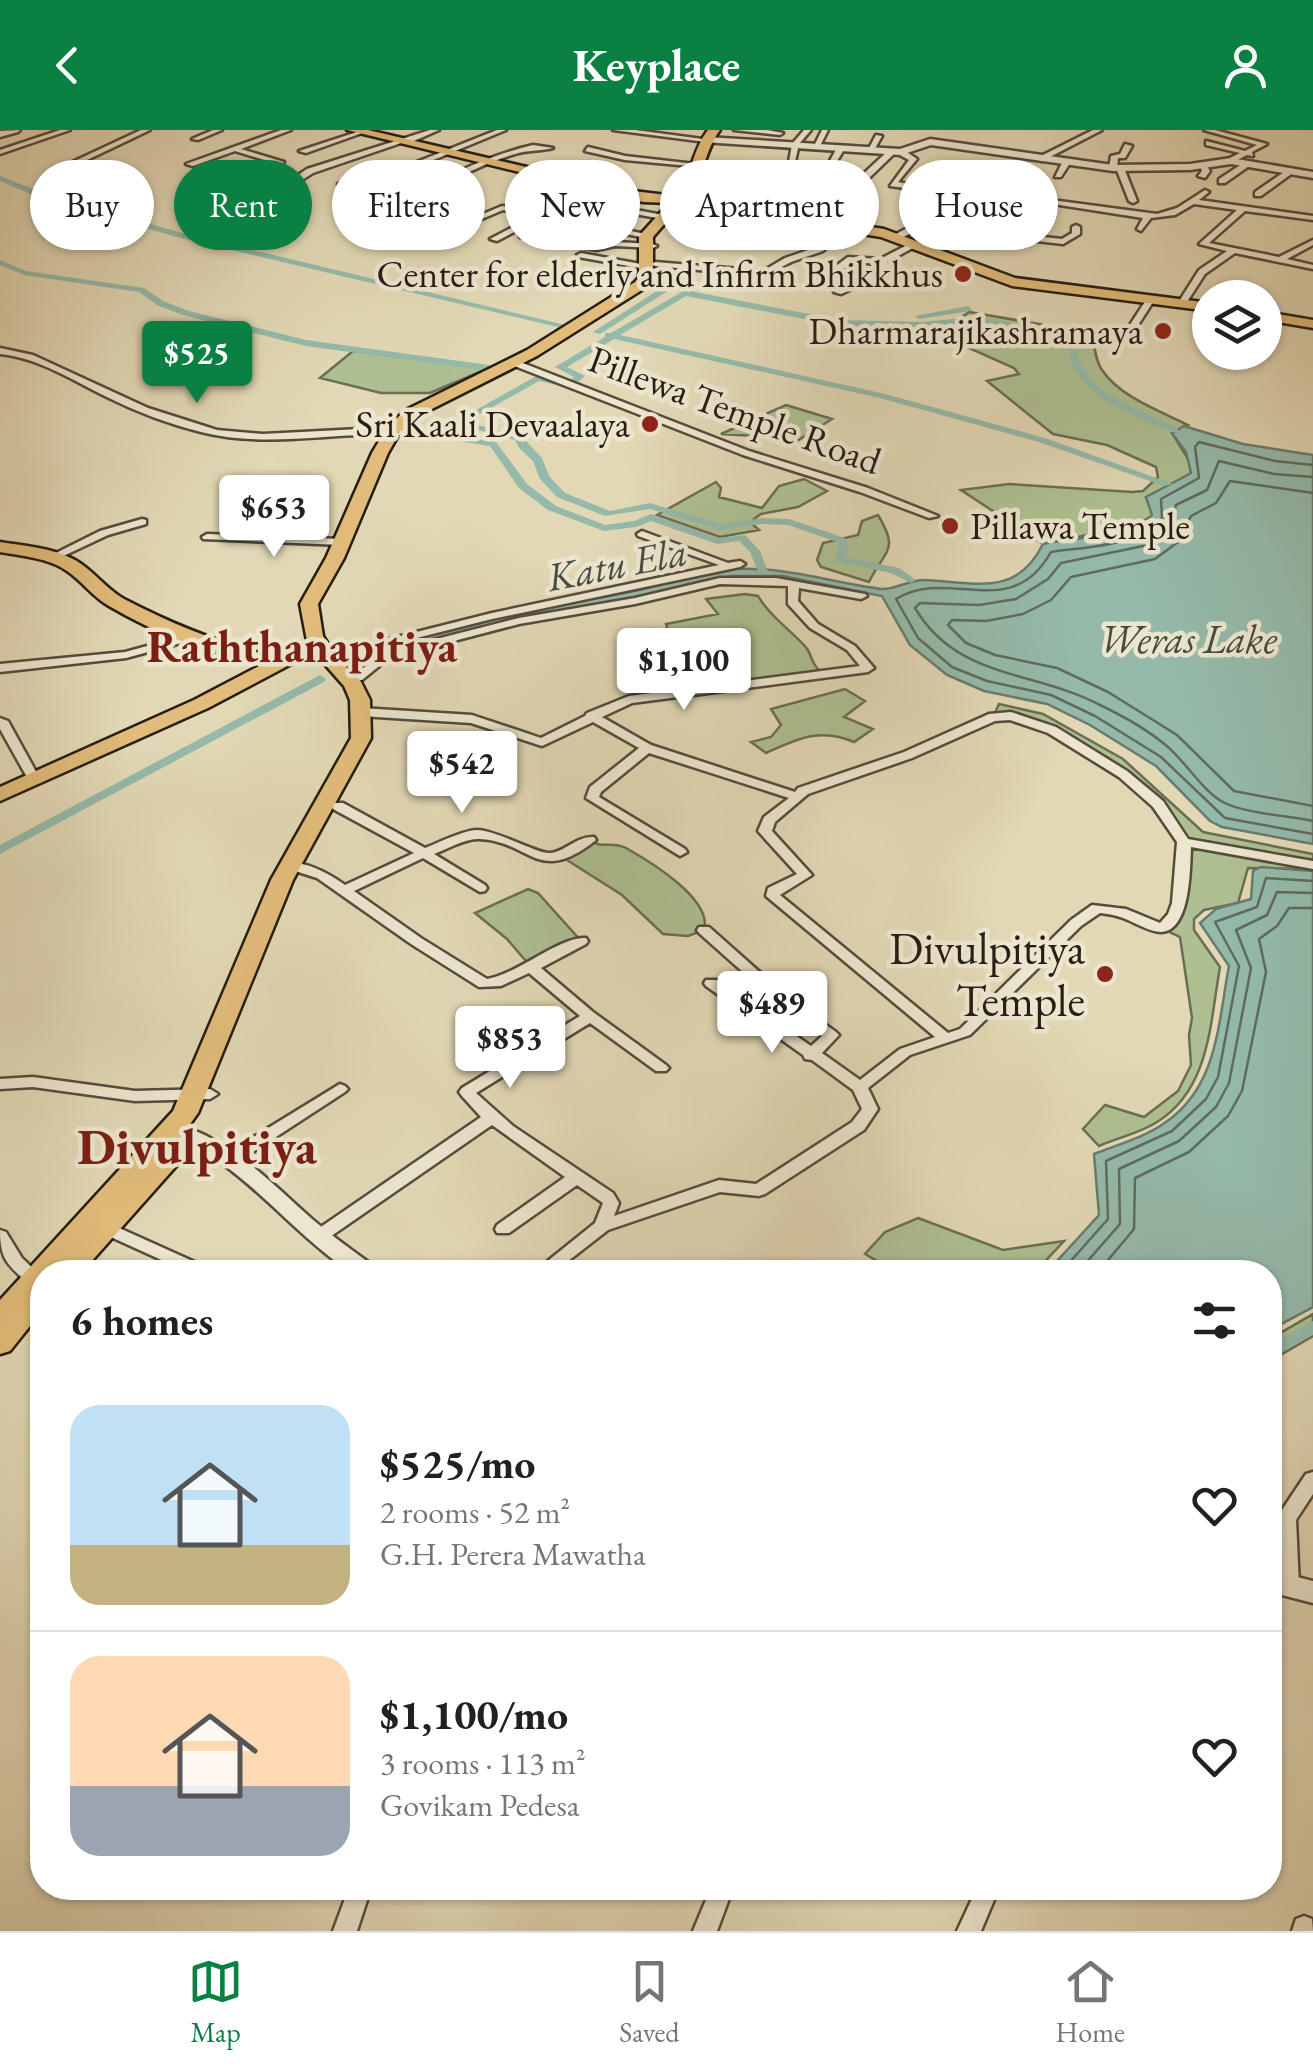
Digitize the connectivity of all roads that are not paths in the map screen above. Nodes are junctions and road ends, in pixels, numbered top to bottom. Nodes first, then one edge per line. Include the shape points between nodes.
1 (15, 130) edge
2 (67, 130) edge
3 (147, 130) edge
4 (219, 130) edge
5 (288, 130) edge
6 (436, 130) edge
7 (504, 130) edge
8 (616, 130) edge
9 (682, 130) edge
10 (736, 130) edge
11 (808, 130) edge
12 (825, 130) edge
13 (1097, 130) edge
14 (1207, 130) edge
15 (1250, 130) edge
16 (363, 131) edge
17 (780, 133) dead end
18 (0, 134) edge
19 (715, 135) edge
20 (878, 136) dead end
21 (196, 140) dead end
22 (402, 141) junction
23 (1209, 143) dead end
24 (796, 144) junction
25 (1263, 144) junction
26 (816, 146) junction
27 (1128, 146) dead end
28 (549, 148) dead end
29 (841, 148) junction
30 (588, 149) dead end
31 (238, 150) junction
32 (303, 150) dead end
33 (870, 150) junction
34 (446, 151) junction
35 (0, 152) edge
36 (897, 152) junction
37 (1038, 159) junction
38 (1249, 159) junction
39 (81, 160) edge
40 (204, 160) edge
41 (273, 160) edge
42 (425, 160) edge
43 (704, 160) edge
44 (792, 160) dead end
45 (834, 160) edge
46 (913, 160) edge
47 (492, 162) junction
48 (1066, 163) junction
49 (485, 166) edge
50 (1116, 168) junction
51 (879, 169) edge
52 (312, 170) edge
53 (1290, 172) junction
54 (660, 174) edge
55 (1058, 175) dead end
56 (1313, 176) edge
57 (1222, 181) dead end
58 (332, 189) edge
59 (1206, 192) dead end
60 (325, 193) dead end
61 (1258, 194) dead end
62 (654, 199) junction
63 (660, 199) edge
64 (660, 199) edge
65 (1133, 202) dead end
66 (1196, 202) junction
67 (1058, 203) edge
68 (1244, 208) junction
69 (1148, 216) junction
70 (1313, 218) edge
71 (1076, 227) dead end
72 (1142, 229) dead end
73 (660, 231) edge
74 (879, 234) edge
75 (505, 237) edge
76 (897, 238) edge
77 (494, 239) dead end
78 (640, 240) edge
79 (1058, 241) edge
80 (647, 242) junction
81 (1313, 242) edge
82 (640, 243) edge
83 (551, 250) edge
84 (816, 250) edge
85 (904, 250) edge
86 (931, 250) edge
87 (1233, 251) junction
88 (1280, 260) junction
89 (881, 262) junction
90 (650, 265) junction
91 (1313, 267) edge
92 (812, 287) dead end
93 (838, 292) dead end
94 (1151, 299) junction
95 (1182, 303) junction
96 (1192, 304) edge
97 (1282, 319) edge
98 (1313, 324) edge
99 (1128, 334) dead end
100 (1, 351) edge
101 (523, 365) junction
102 (401, 428) junction
103 (933, 516) dead end
104 (356, 520) junction
105 (142, 522) dead end
106 (642, 534) dead end
107 (207, 537) dead end
108 (342, 542) junction
109 (0, 547) edge
110 (53, 557) junction
111 (794, 583) junction
112 (861, 596) dead end
113 (313, 633) junction
114 (188, 638) junction
115 (284, 654) junction
116 (0, 668) edge
117 (345, 668) junction
118 (369, 712) junction
119 (591, 716) junction
120 (2, 721) edge
121 (647, 748) junction
122 (34, 779) junction
123 (0, 796) edge
124 (798, 796) junction
125 (338, 806) junction
126 (589, 840) dead end
127 (1184, 842) junction
128 (680, 852) dead end
129 (424, 853) junction
130 (1313, 864) edge
131 (298, 866) junction
132 (480, 888) dead end
133 (345, 890) junction
134 (704, 930) dead end
135 (581, 942) dead end
136 (531, 967) junction
137 (710, 983) dead end
138 (588, 1015) junction
139 (944, 1037) junction
140 (810, 1056) junction
141 (661, 1068) dead end
142 (0, 1084) edge
143 (860, 1087) junction
144 (340, 1089) dead end
145 (203, 1094) junction
146 (492, 1117) junction
147 (182, 1133) junction
148 (230, 1159) junction
149 (576, 1177) junction
150 (602, 1226) junction
151 (502, 1228) dead end
152 (108, 1229) junction
153 (0, 1236) edge
154 (318, 1237) junction
155 (65, 1260) edge
156 (78, 1260) edge
157 (176, 1260) edge
158 (350, 1260) edge
159 (558, 1260) edge
160 (30, 1278) edge
161 (30, 1295) edge
162 (30, 1301) edge
163 (0, 1319) edge
164 (0, 1343) edge
165 (1313, 1478) edge
166 (1282, 1513) edge
167 (1282, 1538) edge
168 (1291, 1586) edge
169 (356, 1900) edge
170 (717, 1900) edge
171 (983, 1900) edge
172 (345, 1931) edge
173 (705, 1931) edge
174 (969, 1931) edge

1 - 18 street
2 - 35 street
3 - 39 street
4 - 21 street
5 - 31 street
6 - 22 street
7 - 34 street
8 - 19 street
9 - 19 street
10 - 17 street
11 - 24 street
12 - 26 street
13 - 37 street
14 - 25 street
15 - 25 street
16 - 22 main road
16 - 32 street
19 - 24 street
19 - 43 main road
20 - 33 street
22 - 34 main road
22 - 52 street
23 - 38 street
24 - 26 street
24 - 44 street
25 - 38 street
26 - 29 street
27 - 50 street via 1116,156
28 - 47 street via 530,144
29 - 33 street
29 - 45 street
30 - 54 street via 644,160
31 - 40 street
31 - 41 street
33 - 36 street
34 - 42 street
34 - 47 main road
36 - 37 street via 930,142
36 - 46 street
36 - 51 street
37 - 48 street
38 - 50 street via 1202,170
38 - 53 street
38 - 57 street
47 - 49 street
47 - 62 main road
48 - 50 street
48 - 55 street
50 - 65 street
53 - 56 street
53 - 61 street
58 - 60 street
59 - 66 street
62 - 63 main road
62 - 64 main road
66 - 68 street
66 - 69 street via 1165,217
67 - 69 street
68 - 70 street
68 - 87 street via 1203,244
69 - 72 street
71 - 79 street via 1073,238
73 - 80 main road
74 - 76 main road
75 - 77 street
78 - 80 street
80 - 82 street
80 - 90 main road
81 - 88 street
83 - 90 street
84 - 90 street via 764,274
85 - 89 street
86 - 94 main road via 1006,281
87 - 88 street
87 - 95 street via 1202,272
88 - 91 street
89 - 92 street via 851,260
89 - 93 street via 890,270
90 - 101 main road via 656,276 643,293
94 - 95 main road
94 - 99 street
95 - 96 main road
97 - 98 main road
100 - 102 street via 217,433 281,439
101 - 102 main road via 438,403
101 - 103 street, Pillewa Temple Road via 746,453
102 - 104 main road
104 - 108 main road
104 - 117 main road via 323,603 325,640
105 - 110 street
106 - 117 street via 733,565 492,616
107 - 108 street
108 - 113 main road via 310,604
109 - 110 main road
110 - 114 main road via 112,600
111 - 112 street
111 - 117 street via 720,581 518,622
111 - 119 street via 792,602 868,668 630,700
113 - 115 main road
113 - 117 main road
114 - 115 main road via 215,649
114 - 116 street via 126,655
115 - 117 main road
115 - 122 main road via 201,704
117 - 118 main road
118 - 119 street via 472,718 538,742
118 - 125 main road via 374,739
118 - 131 main road
119 - 121 street
120 - 122 street
121 - 124 street
121 - 128 street via 592,798
122 - 123 main road
124 - 127 street via 994,716 1011,716 1052,730 1123,774 1158,804
124 - 139 street via 765,831 805,874 773,896
125 - 129 street
125 - 131 main road
126 - 129 street via 543,858 476,834
127 - 130 street
127 - 139 street via 1174,921 1161,928 1097,908 964,1032
129 - 132 street
129 - 133 street
131 - 133 street
131 - 145 main road via 250,948
133 - 136 street via 484,984
134 - 140 street via 830,1035
135 - 136 street
136 - 138 street
137 - 140 street
138 - 141 street
138 - 146 street via 467,1092
139 - 143 street via 905,1052
140 - 143 street
142 - 145 street via 136,1096
143 - 150 street via 870,1108 866,1120 760,1190 719,1186
144 - 148 street
145 - 147 main road
146 - 149 street
146 - 154 street
147 - 148 street
147 - 152 main road
147 - 155 main road
148 - 154 street
149 - 150 street via 611,1204
149 - 151 street
150 - 159 street
152 - 156 main road
152 - 157 street
153 - 160 street
154 - 158 street
161 - 163 main road
162 - 164 main road
165 - 166 street
167 - 168 street
169 - 172 street
170 - 173 street
171 - 174 street

